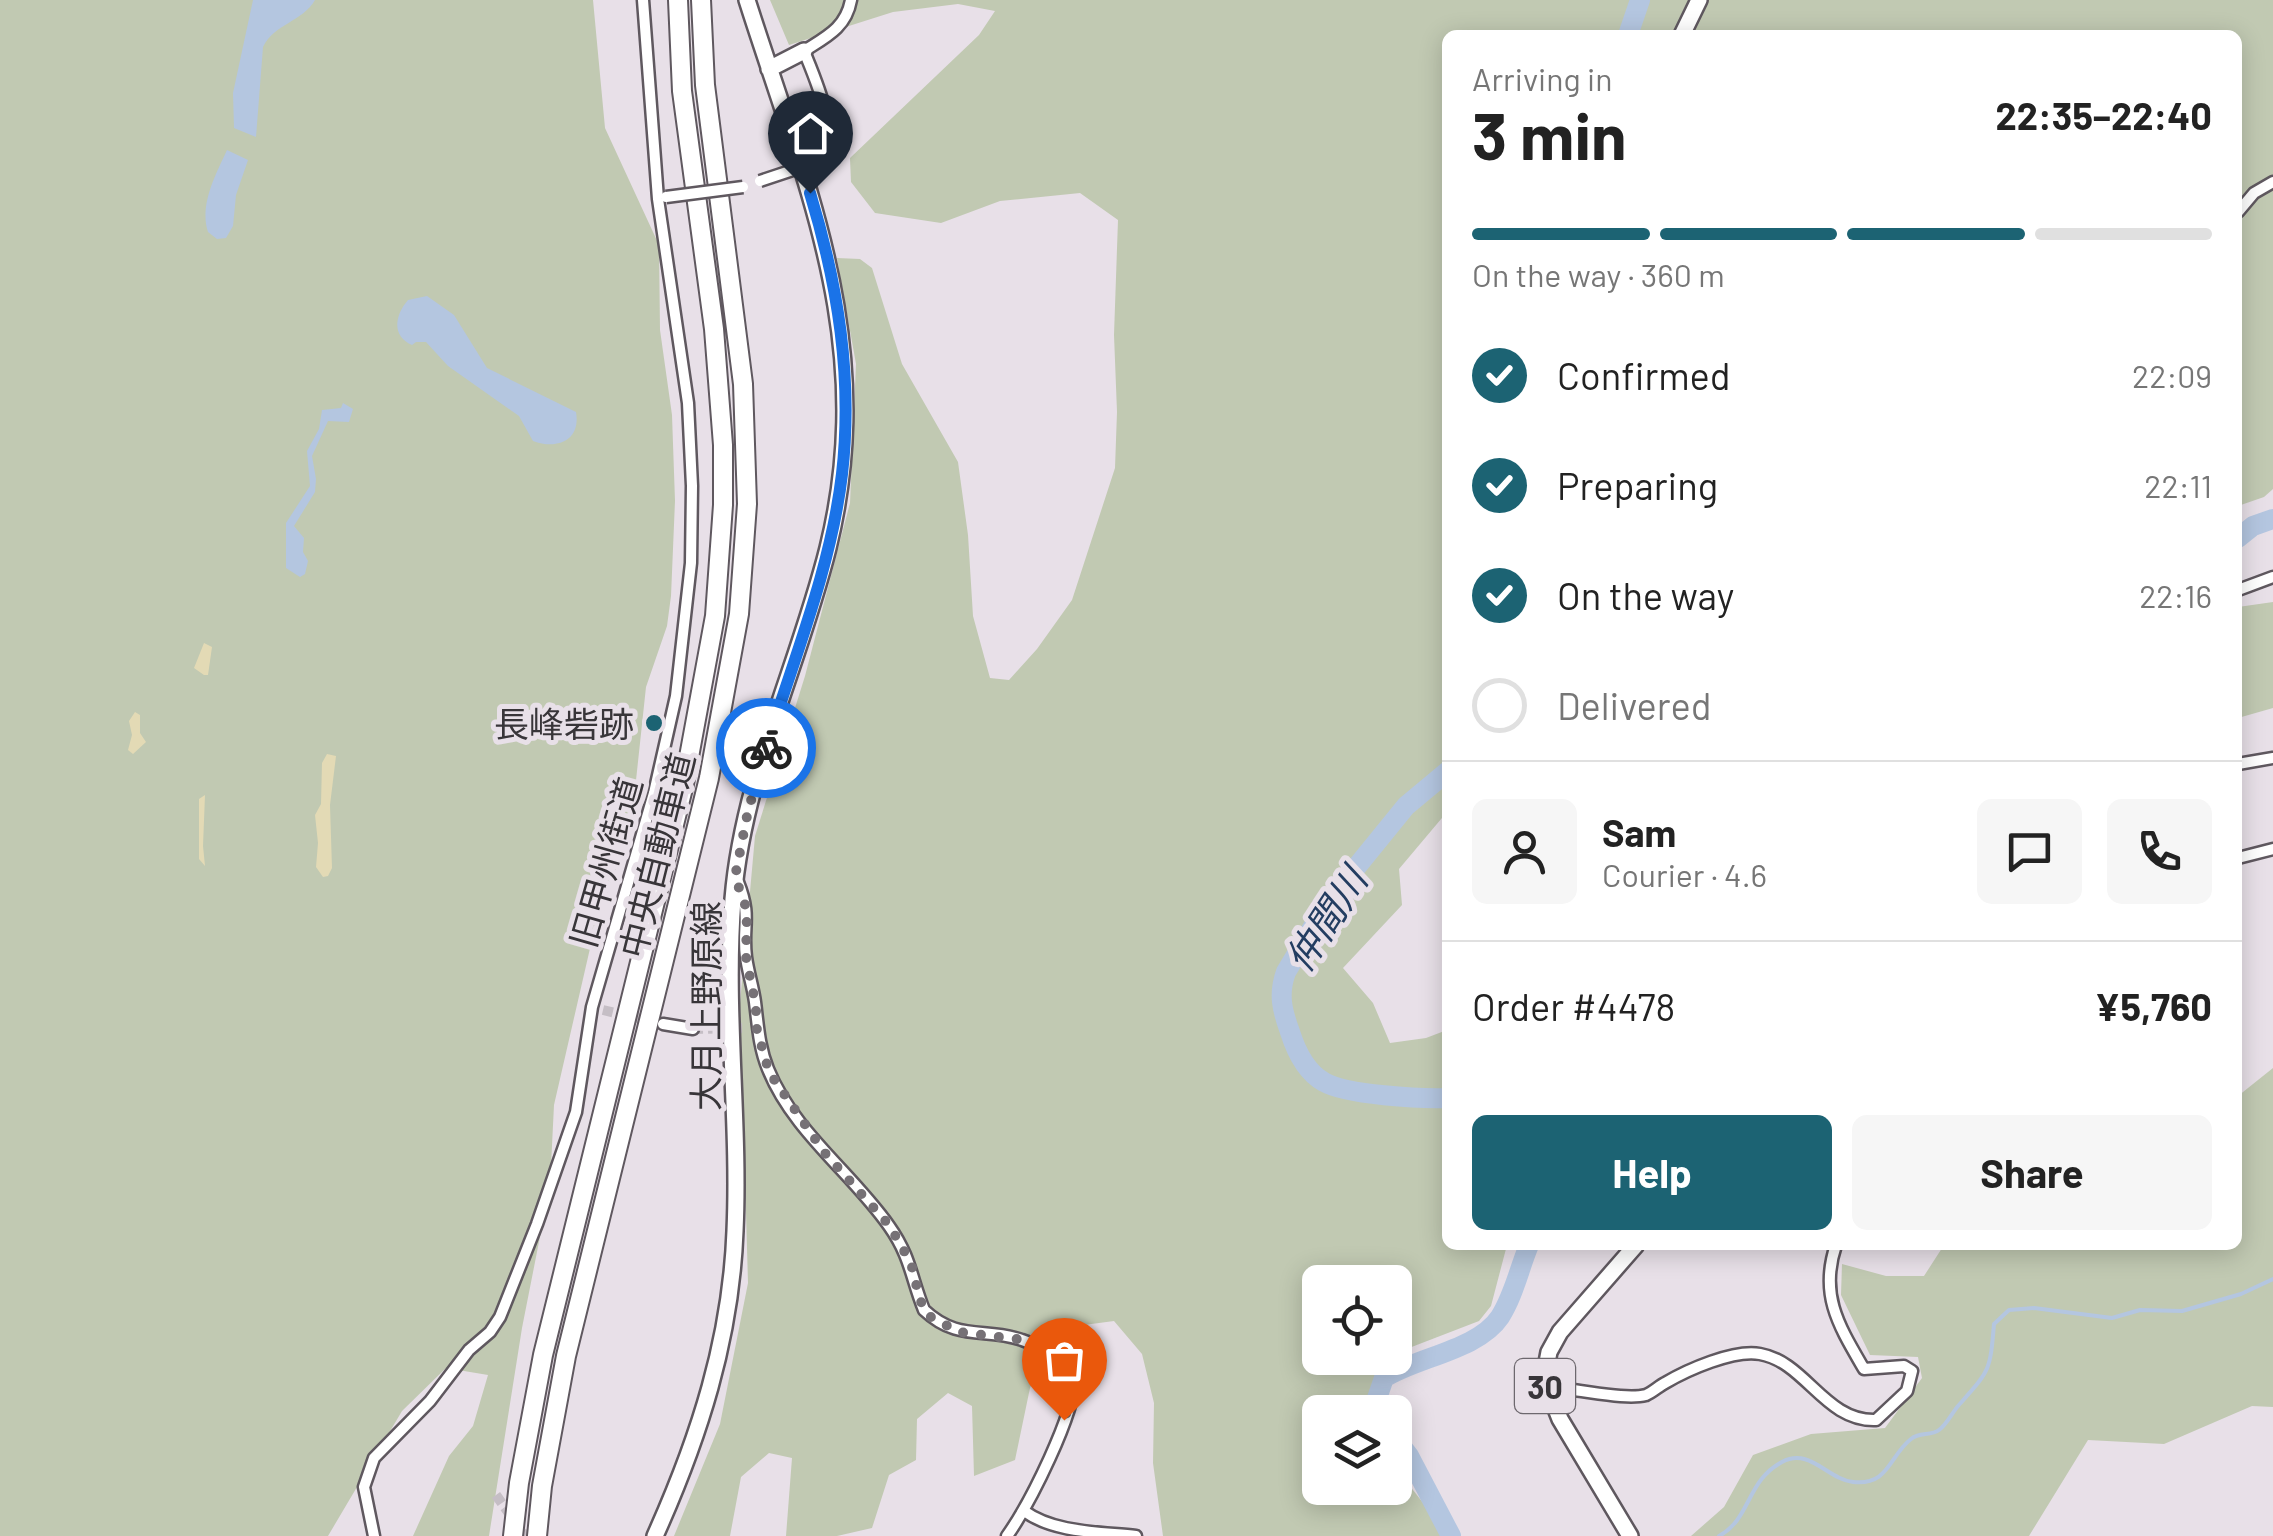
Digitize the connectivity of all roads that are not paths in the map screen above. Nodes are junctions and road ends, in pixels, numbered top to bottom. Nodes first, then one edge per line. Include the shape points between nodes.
1 (643, 0) edge
2 (678, 0) edge
3 (700, 0) edge
4 (747, 0) edge
5 (851, 0) edge
6 (1700, 0) edge
7 (1685, 30) edge
8 (804, 52) junction
9 (769, 68) junction
10 (2273, 182) edge
11 (662, 198) junction
12 (2242, 207) edge
13 (2273, 578) edge
14 (2242, 589) edge
15 (2273, 758) edge
16 (2242, 763) edge
17 (2273, 849) edge
18 (2242, 857) edge
19 (735, 877) junction
20 (663, 1024) tunnel mouth
21 (756, 1026) junction
22 (693, 1028) tunnel mouth
23 (742, 1028) tunnel mouth
24 (1632, 1250) edge
25 (1834, 1250) edge
26 (1545, 1388) junction
27 (1024, 1511) junction
28 (374, 1536) edge
29 (513, 1536) edge
30 (537, 1536) edge
31 (656, 1536) edge
32 (1007, 1536) edge
33 (1136, 1536) edge
34 (1630, 1536) edge

1 - 11 street, 旧甲州街道
2 - 29 highway, 中央自動車道 via 682,91 723,446 715,616 684,784 543,1355
3 - 30 highway, 中央自動車道 via 744,384 747,504 739,614 709,778 552,1422
4 - 9 main road, 大月上野原線
5 - 8 street via 839,28
6 - 7 main road
8 - 9 main road
8 - 11 street, bridge via 830,130 820,161 742,186
9 - 19 main road, 大月上野原線 via 834,280 845,436 828,546 752,796
10 - 12 street
11 - 28 street, 旧甲州街道 via 692,486 684,642 670,723 576,1112 510,1294 490,1332 374,1458 364,1487
13 - 14 street
15 - 16 street
17 - 18 street
19 - 21 street via 747,910
19 - 31 main road, 大月上野原線 via 728,1021 736,1137 733,1272 703,1417
20 - 22 street
21 - 23 street
21 - 27 street via 780,1090 902,1245 924,1310 959,1332 1024,1340 1075,1376 1064,1420
24 - 26 main road, 30 via 1555,1339
25 - 26 street via 1828,1289 1840,1329 1864,1369 1912,1371 1907,1391 1876,1420 1856,1421 1782,1361 1759,1354 1712,1362 1645,1395
26 - 34 main road, 30
27 - 32 street
27 - 33 street via 1060,1526

